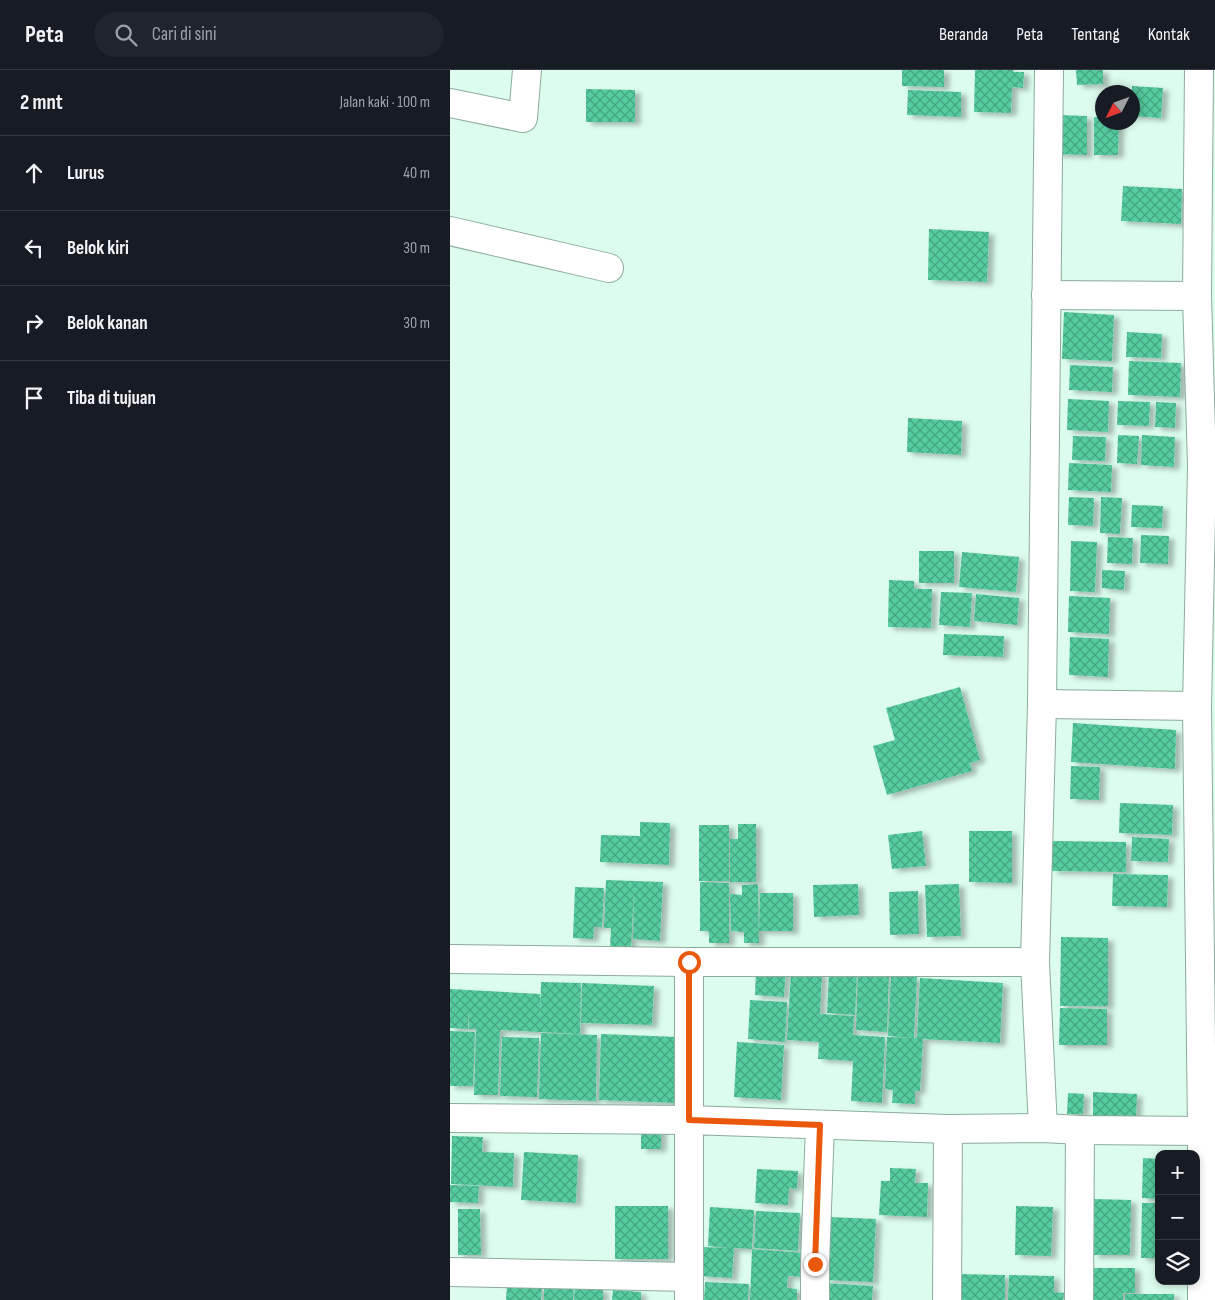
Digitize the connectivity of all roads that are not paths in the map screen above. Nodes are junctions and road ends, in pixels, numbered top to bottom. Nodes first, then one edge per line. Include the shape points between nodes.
1 (528, 70) edge
2 (1049, 70) edge
3 (1200, 70) edge
4 (450, 103) edge
5 (450, 231) edge
6 (610, 268) dead end
7 (1046, 294) junction
8 (1197, 296) junction
9 (1208, 466) edge
10 (1042, 704) junction
11 (1197, 706) junction
12 (450, 959) edge
13 (689, 962) junction
14 (1035, 962) junction
15 (450, 1118) edge
16 (689, 1120) junction
17 (820, 1125) junction
18 (948, 1128) junction
19 (1043, 1128) junction
20 (1080, 1130) junction
21 (1208, 1131) edge
22 (450, 1272) edge
23 (689, 1289) edge
24 (815, 1300) edge
25 (947, 1300) edge
26 (1079, 1300) edge
27 (1202, 1300) edge

1 - 4 street via 523,118
2 - 7 street
3 - 8 street
5 - 6 street
7 - 8 street
7 - 10 street
8 - 9 street
9 - 11 street
10 - 11 street
10 - 14 street
11 - 21 street
12 - 13 street
13 - 14 street
13 - 16 street
14 - 19 street
15 - 16 street
16 - 17 street
16 - 23 street
17 - 18 street
17 - 24 street
18 - 19 street
18 - 25 street
19 - 20 street
20 - 21 street
20 - 26 street
21 - 27 street
22 - 23 street

